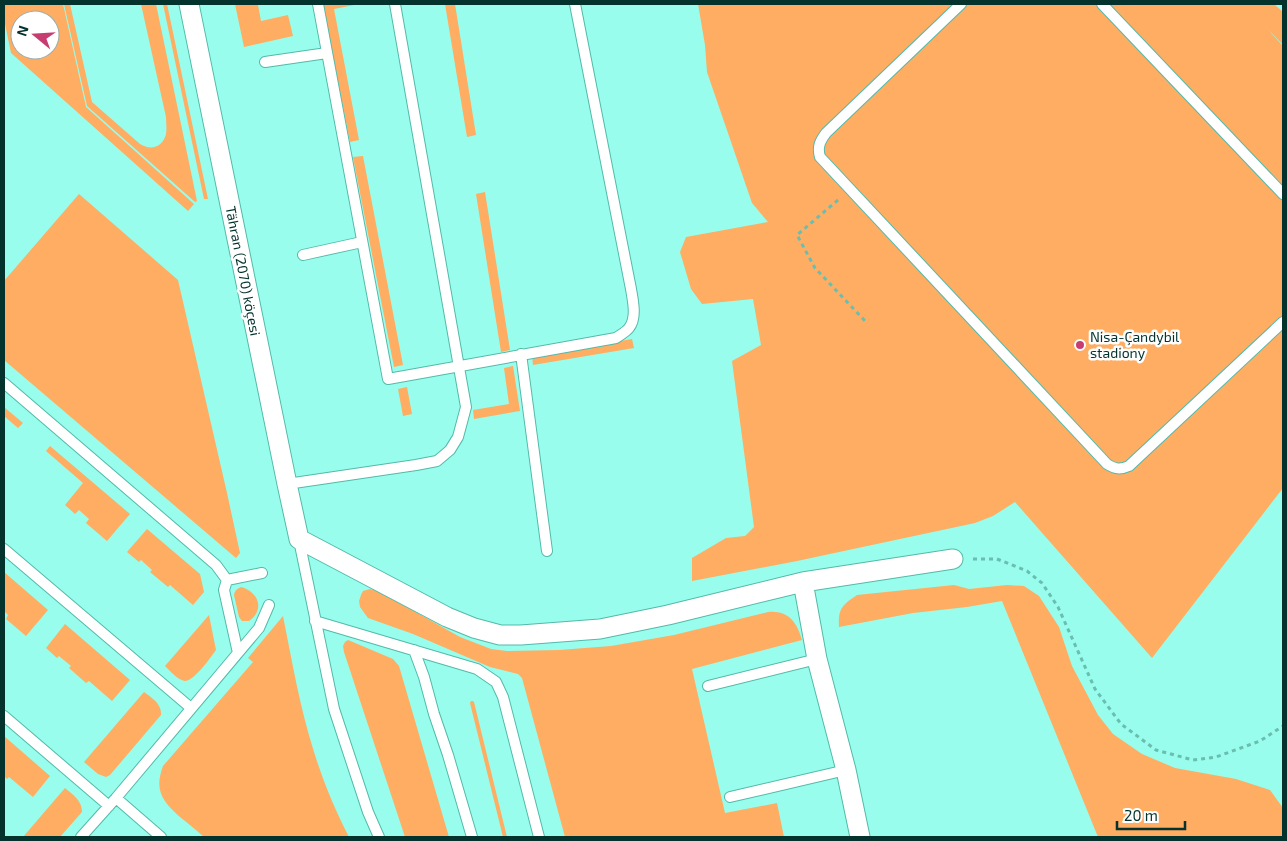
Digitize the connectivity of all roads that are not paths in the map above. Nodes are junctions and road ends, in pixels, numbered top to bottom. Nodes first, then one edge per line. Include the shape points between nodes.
1 (189, 4) edge
2 (318, 4) edge
3 (395, 4) edge
4 (575, 4) edge
5 (961, 4) edge
6 (1102, 4) edge
7 (327, 53) junction
8 (265, 62) dead end
9 (1283, 194) edge
10 (362, 242) junction
11 (303, 255) dead end
12 (1283, 322) edge
13 (521, 354) junction
14 (459, 366) junction
15 (4, 383) edge
16 (286, 484) junction
17 (299, 539) junction
18 (4, 549) edge
19 (547, 551) dead end
20 (953, 559) road end
21 (262, 573) dead end
22 (228, 580) junction
23 (802, 582) junction
24 (269, 605) dead end
25 (316, 620) junction
26 (414, 650) junction
27 (238, 653) junction
28 (817, 660) junction
29 (708, 686) dead end
30 (191, 708) junction
31 (4, 716) edge
32 (846, 770) junction
33 (730, 797) dead end
34 (113, 802) junction
35 (81, 837) edge
36 (162, 837) edge
37 (379, 837) edge
38 (472, 837) edge
39 (540, 837) edge
40 (860, 837) edge

1 - 16 street, Tähran (2070) köçesi
2 - 7 lane
3 - 14 lane
4 - 13 lane via 631,288 633,320 629,329 616,338
5 - 12 lane via 826,132 820,141 820,157 1107,464 1118,469 1129,466
6 - 9 lane
7 - 8 lane
7 - 10 lane
10 - 11 lane
10 - 14 lane via 388,379
13 - 14 lane
13 - 19 lane
14 - 16 lane via 466,407 458,437 450,450 437,461
15 - 22 lane via 216,565
16 - 17 street, Tähran (2070) köçesi
17 - 23 street via 446,617 500,634 600,629
17 - 25 lane
18 - 30 lane
20 - 23 street
21 - 22 lane
22 - 27 lane via 224,590
23 - 28 street
24 - 27 lane via 259,628
25 - 26 lane
25 - 37 lane via 334,709
26 - 38 lane
26 - 39 lane via 477,669 496,682 503,697
27 - 30 lane
28 - 29 lane
28 - 32 street
30 - 34 lane
31 - 34 lane
32 - 33 lane
32 - 40 street
34 - 35 lane
34 - 36 lane

